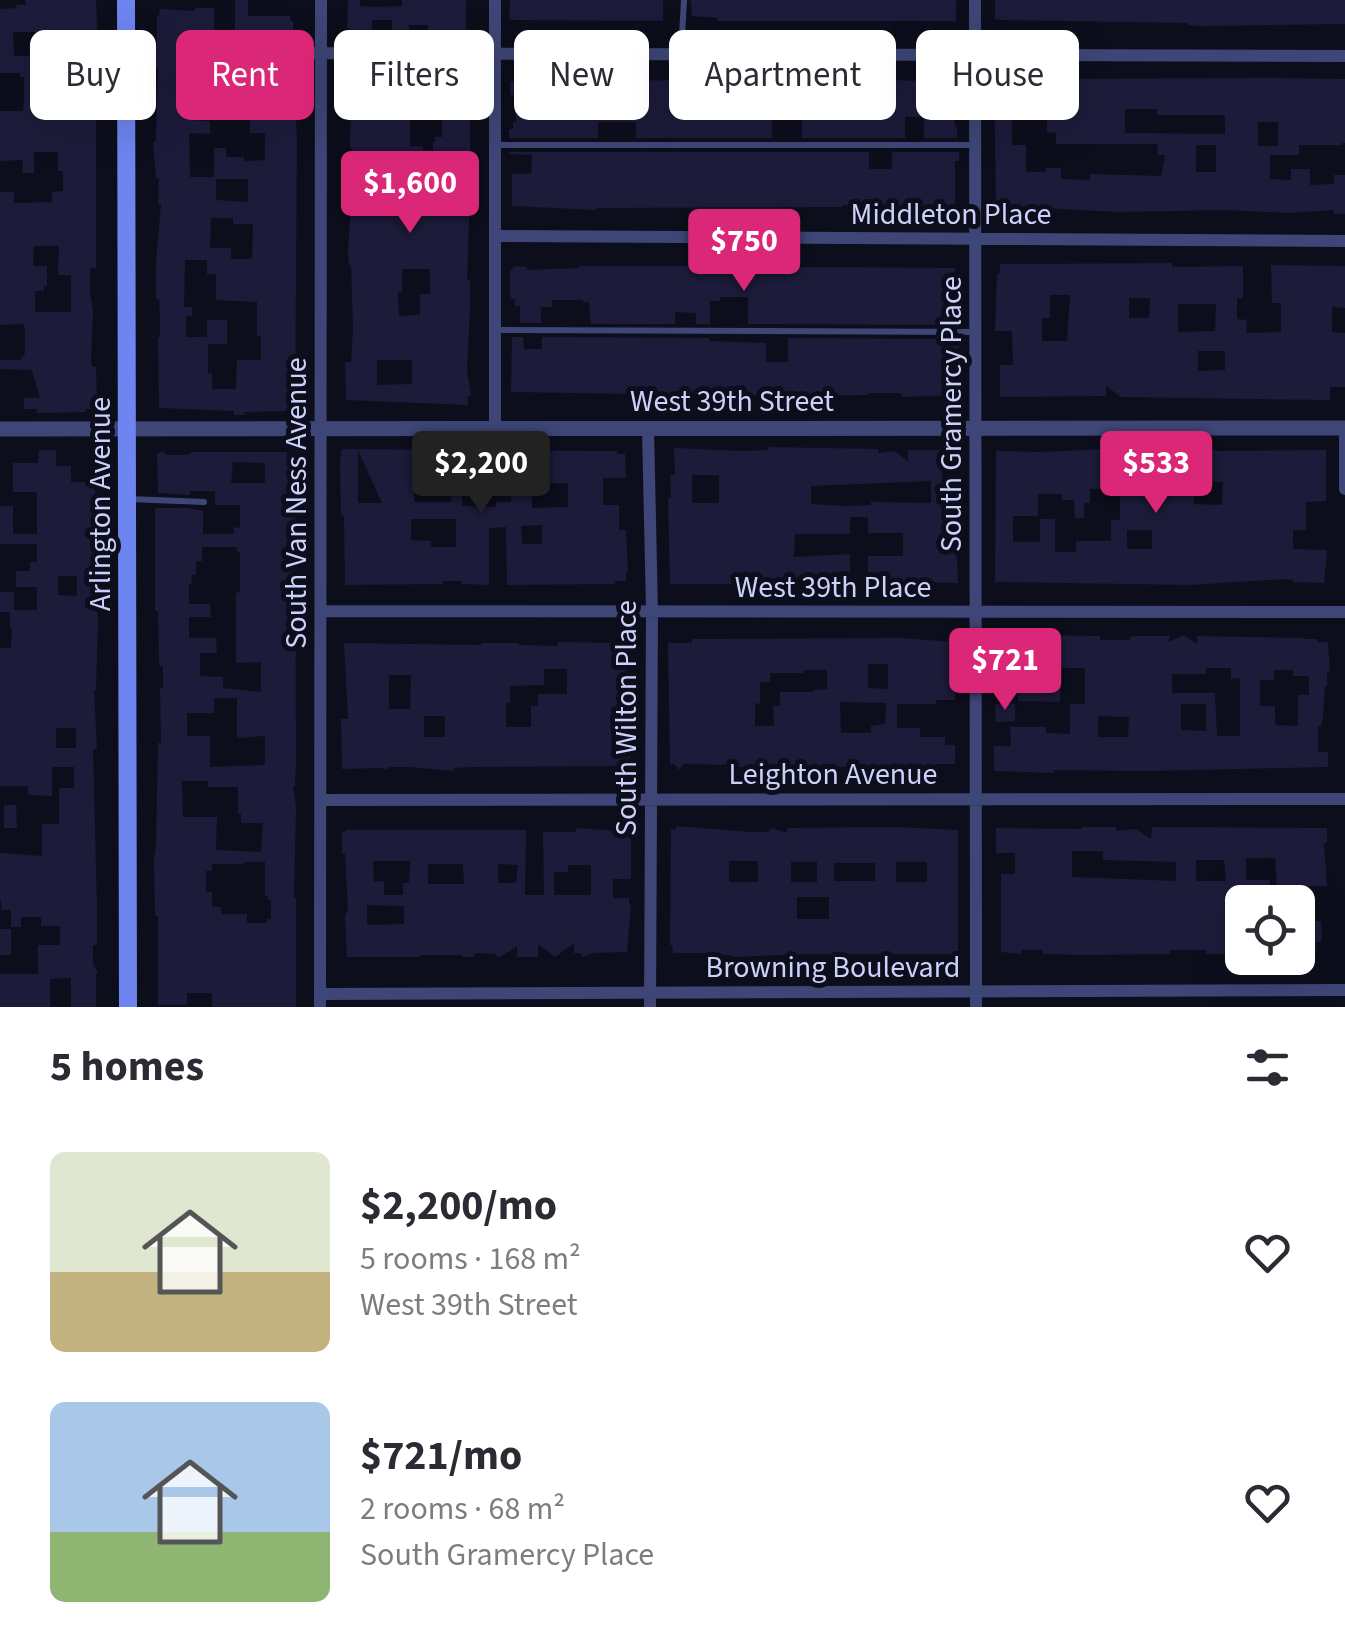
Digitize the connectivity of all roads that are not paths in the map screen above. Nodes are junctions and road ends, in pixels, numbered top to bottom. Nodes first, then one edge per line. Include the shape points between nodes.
1 (126, 0) edge
2 (321, 0) edge
3 (495, 0) edge
4 (684, 0) edge
5 (975, 0) edge
6 (683, 30) edge
7 (976, 30) edge
8 (314, 52) edge
9 (321, 52) junction
10 (495, 52) junction
11 (669, 54) edge
12 (1079, 54) edge
13 (1345, 56) edge
14 (976, 120) edge
15 (496, 144) junction
16 (976, 146) junction
17 (496, 236) junction
18 (976, 239) junction
19 (1345, 241) edge
20 (496, 330) junction
21 (976, 332) junction
22 (128, 428) junction
23 (321, 428) junction
24 (495, 428) junction
25 (648, 428) junction
26 (976, 428) junction
27 (1345, 428) edge
28 (0, 429) edge
29 (1345, 489) edge
30 (128, 499) junction
31 (204, 502) dead end
32 (321, 612) junction
33 (652, 612) junction
34 (976, 612) junction
35 (1345, 612) edge
36 (976, 799) junction
37 (1345, 799) edge
38 (321, 800) junction
39 (651, 800) junction
40 (1345, 990) edge
41 (976, 992) junction
42 (320, 1000) edge
43 (650, 1000) edge
44 (128, 1007) edge
45 (976, 1007) edge

1 - 22 main road, Arlington Avenue
2 - 9 street, South Van Ness Avenue
3 - 10 street
4 - 6 lane
5 - 7 street, South Gramercy Place
8 - 9 street
9 - 10 street
9 - 23 street, South Van Ness Avenue
10 - 11 street
10 - 15 street
12 - 13 street
14 - 16 street, South Gramercy Place
15 - 16 lane
15 - 17 street
16 - 18 street, South Gramercy Place
17 - 18 street, Middleton Place
17 - 20 street
18 - 19 street, Middleton Place
18 - 21 street, South Gramercy Place
20 - 21 lane
20 - 24 street
21 - 26 street, South Gramercy Place
22 - 23 street, West 39th Street
22 - 28 street, West 39th Street
22 - 30 main road, Arlington Avenue
23 - 24 street, West 39th Street
23 - 32 street, South Van Ness Avenue
24 - 25 street, West 39th Street
25 - 26 street, West 39th Street
25 - 33 street, South Wilton Place
26 - 27 street, West 39th Street
26 - 34 street, South Gramercy Place
27 - 29 street
30 - 31 lane
30 - 44 main road, Arlington Avenue
32 - 33 street, West 39th Place
32 - 38 street, South Van Ness Avenue
33 - 34 street, West 39th Place
33 - 39 street, South Wilton Place
34 - 35 street, West 39th Place
34 - 36 street, South Gramercy Place
36 - 37 street, Leighton Avenue
36 - 39 street, Leighton Avenue
36 - 41 street, South Gramercy Place
38 - 39 street, Leighton Avenue
38 - 42 street, South Van Ness Avenue
39 - 43 street, South Wilton Place
40 - 41 street, Browning Boulevard
41 - 43 street, Browning Boulevard
41 - 45 street, South Gramercy Place
42 - 43 street, Browning Boulevard

